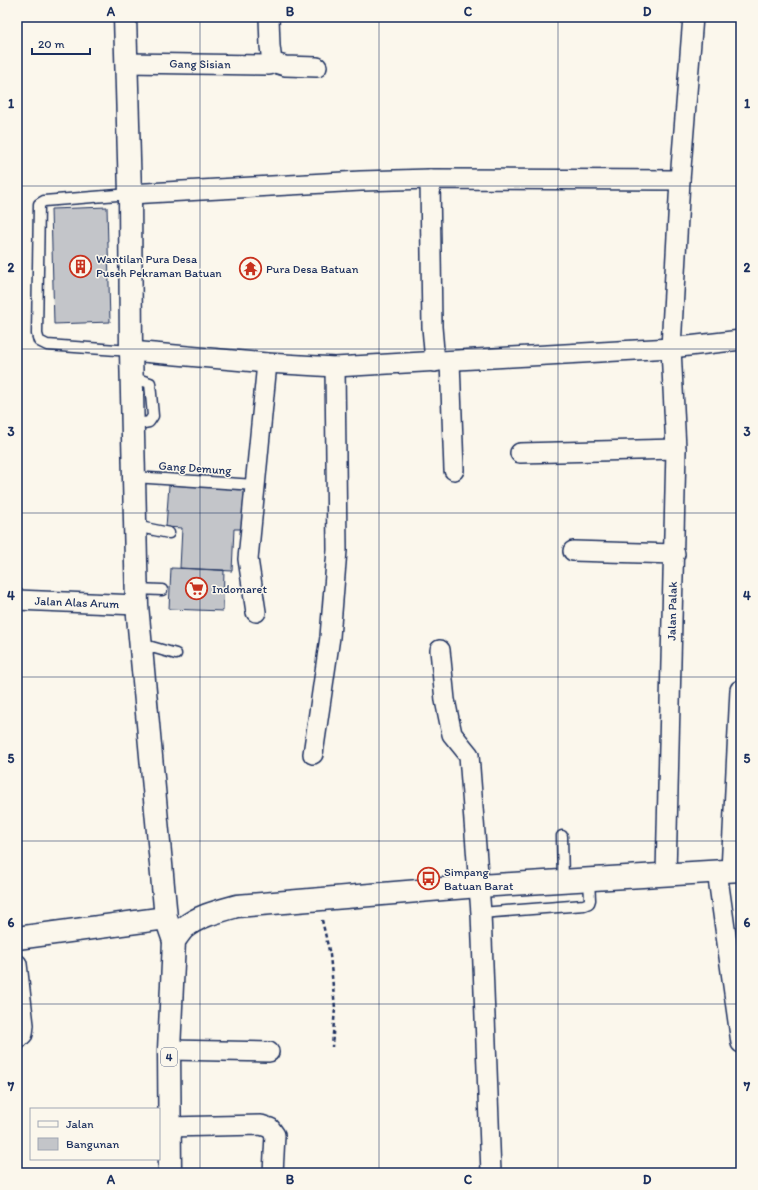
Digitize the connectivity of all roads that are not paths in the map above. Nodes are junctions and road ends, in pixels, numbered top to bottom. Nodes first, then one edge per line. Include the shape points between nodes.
1 (125, 17) edge
2 (269, 17) edge
3 (693, 17) edge
4 (272, 62) junction
5 (127, 63) junction
6 (317, 67) dead end
7 (430, 179) junction
8 (680, 180) junction
9 (130, 194) junction
10 (741, 340) edge
11 (672, 348) junction
12 (131, 352) junction
13 (442, 362) junction
14 (267, 363) junction
15 (335, 367) junction
16 (676, 449) junction
17 (520, 453) dead end
18 (454, 470) dead end
19 (134, 477) junction
20 (255, 485) junction
21 (135, 526) junction
22 (169, 533) dead end
23 (573, 551) dead end
24 (675, 554) junction
25 (162, 590) dead end
26 (137, 597) junction
27 (17, 600) edge
28 (256, 612) dead end
29 (141, 644) junction
30 (440, 650) dead end
31 (176, 654) dead end
32 (740, 690) dead end
33 (313, 754) dead end
34 (562, 836) dead end
35 (730, 871) edge
36 (666, 874) junction
37 (590, 879) junction
38 (563, 880) junction
39 (479, 886) junction
40 (481, 913) junction
41 (166, 918) junction
42 (17, 938) edge
43 (174, 941) junction
44 (17, 964) edge
45 (17, 1040) edge
46 (741, 1043) edge
47 (169, 1050) junction
48 (269, 1052) dead end
49 (168, 1127) junction
50 (170, 1173) edge
51 (273, 1173) edge
52 (491, 1173) edge

1 - 5 main road
2 - 4 street
3 - 8 street, Jalan Palak
4 - 5 street, Gang Sisian via 269,65
4 - 6 street via 285,66
5 - 9 main road
7 - 8 street
7 - 9 street
7 - 13 street via 432,327
8 - 11 street, Jalan Palak
9 - 12 main road
9 - 12 lane via 44,201 39,204 37,334 39,341 47,345
10 - 11 street
11 - 13 street
11 - 16 street, Jalan Palak
12 - 14 street
12 - 19 main road
13 - 15 street
13 - 18 street
14 - 15 street
14 - 20 street
15 - 33 street via 337,550 330,637
16 - 17 street
16 - 24 street, Jalan Palak
19 - 20 lane, Gang Demung
19 - 21 main road
20 - 28 street via 248,559
21 - 22 lane
21 - 26 main road
23 - 24 street
24 - 36 street, Jalan Palak
25 - 26 lane
26 - 27 street, Jalan Alas Arum
26 - 29 main road
29 - 31 lane
29 - 41 main road
30 - 39 street via 445,700 452,734 469,755
32 - 35 street
34 - 38 lane
35 - 36 main road
35 - 46 street
36 - 37 main road
37 - 38 main road
37 - 40 lane via 590,900 584,905
38 - 39 main road
39 - 40 street
39 - 43 main road via 237,906 209,914 191,923 182,929
40 - 52 street
41 - 42 main road
41 - 43 main road
43 - 47 main road, 4
44 - 45 street via 24,1025 23,1034
47 - 48 street
47 - 49 main road, 4
49 - 50 main road, 4
49 - 51 street via 261,1125 270,1128 275,1135

